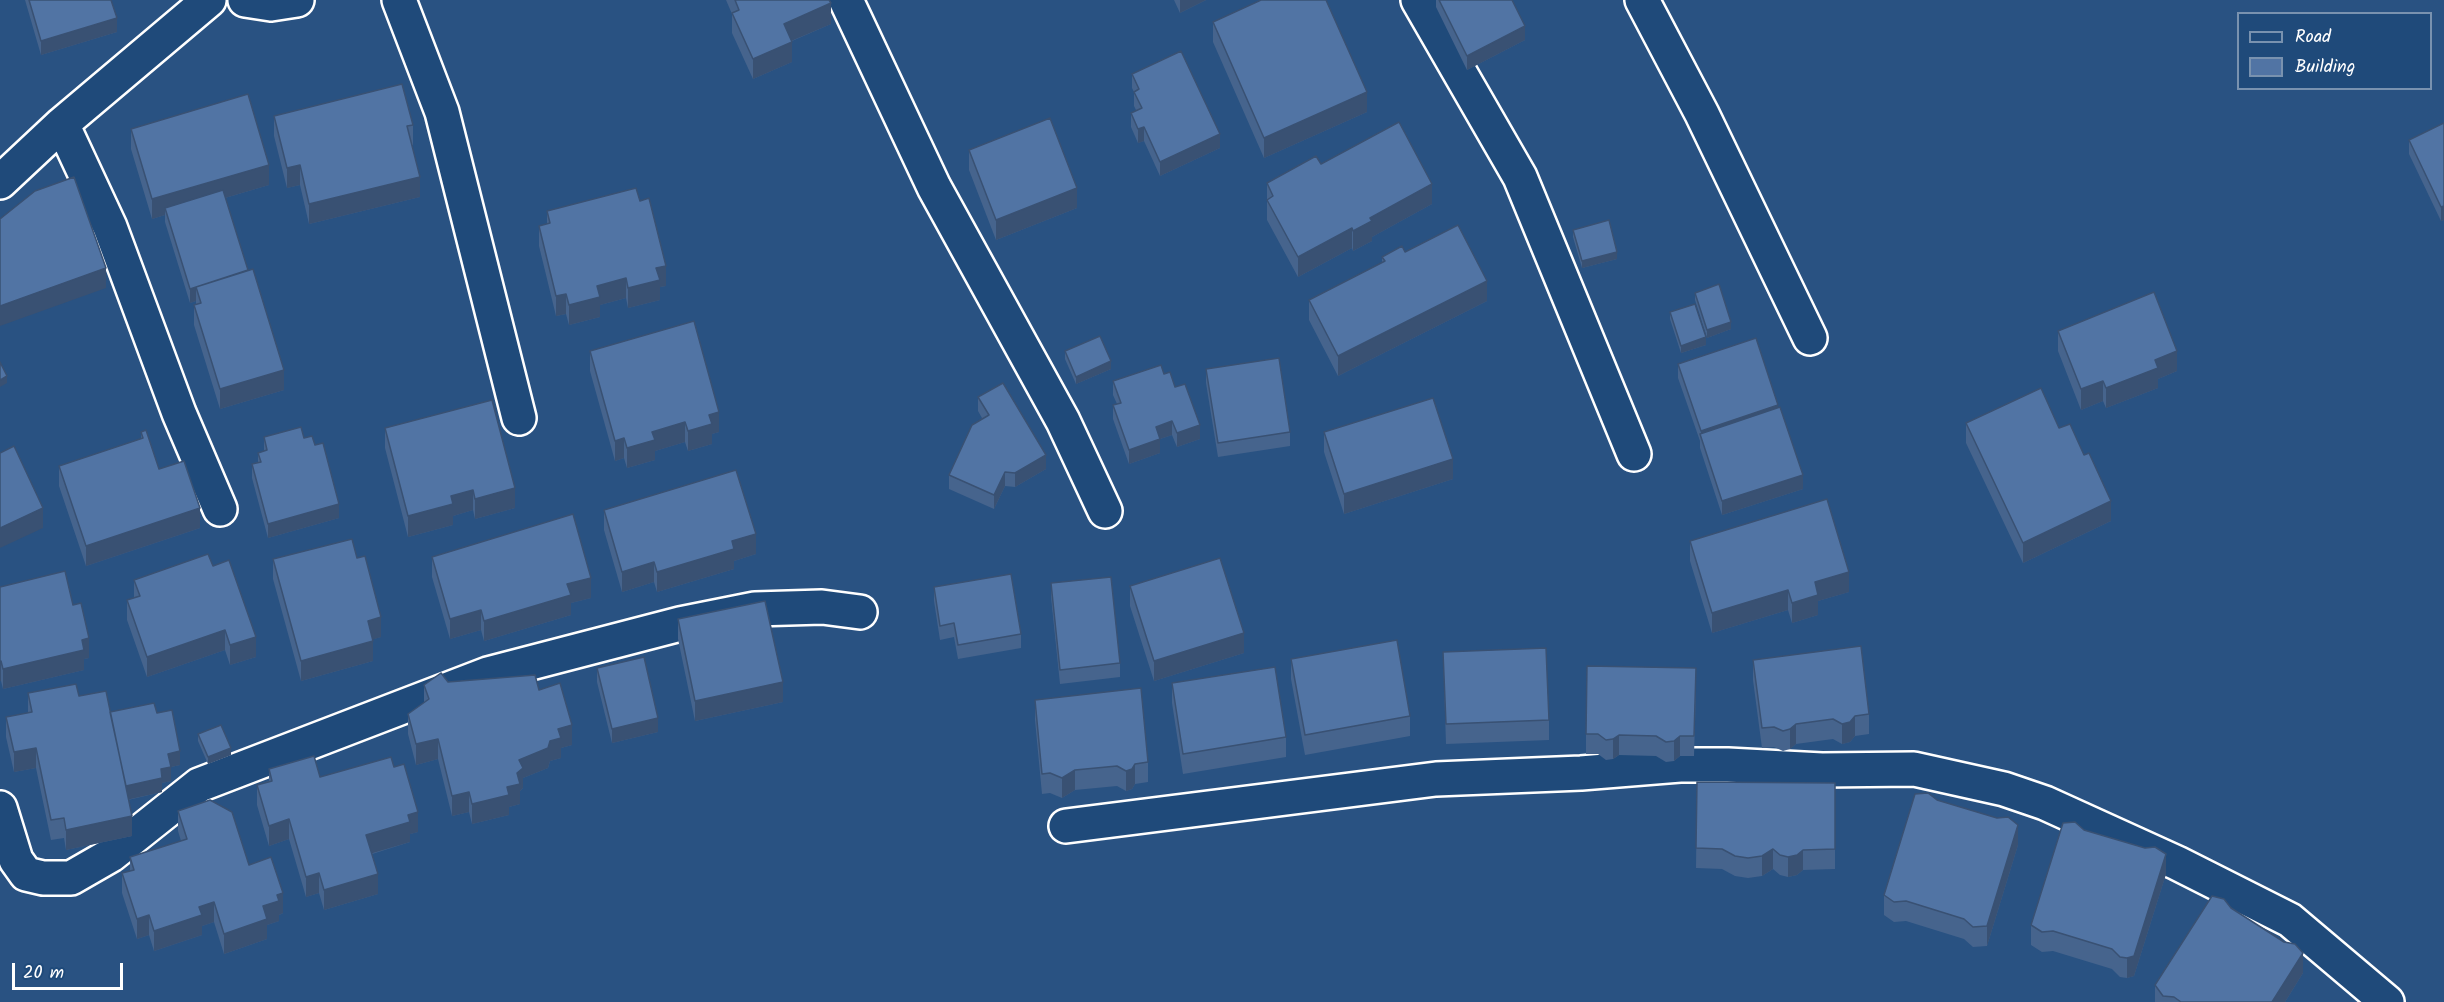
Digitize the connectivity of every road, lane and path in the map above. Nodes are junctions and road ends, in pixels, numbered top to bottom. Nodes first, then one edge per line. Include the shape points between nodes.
1 (209, 0) edge
2 (245, 0) edge
3 (297, 0) edge
4 (399, 0) edge
5 (846, 0) edge
6 (1418, 0) edge
7 (1642, 0) edge
8 (62, 124) junction
9 (0, 182) edge
10 (1810, 338) dead end
11 (519, 418) dead end
12 (1634, 454) dead end
13 (220, 509) dead end
14 (1105, 511) dead end
15 (860, 612) dead end
16 (0, 808) edge
17 (1066, 826) dead end
18 (2387, 1002) edge

1 - 8 street
2 - 3 street via 271,4
4 - 11 street via 442,112
5 - 14 street via 934,187 1063,421
6 - 12 street via 1520,177
7 - 10 street
8 - 9 street
8 - 13 street via 110,227 179,413
15 - 16 street via 822,607 755,609 680,624 488,674 199,785 111,855 71,878 26,874 16,860
17 - 18 street via 1436,779 1680,765 1914,770 2004,789 2045,803 2177,863 2290,920

